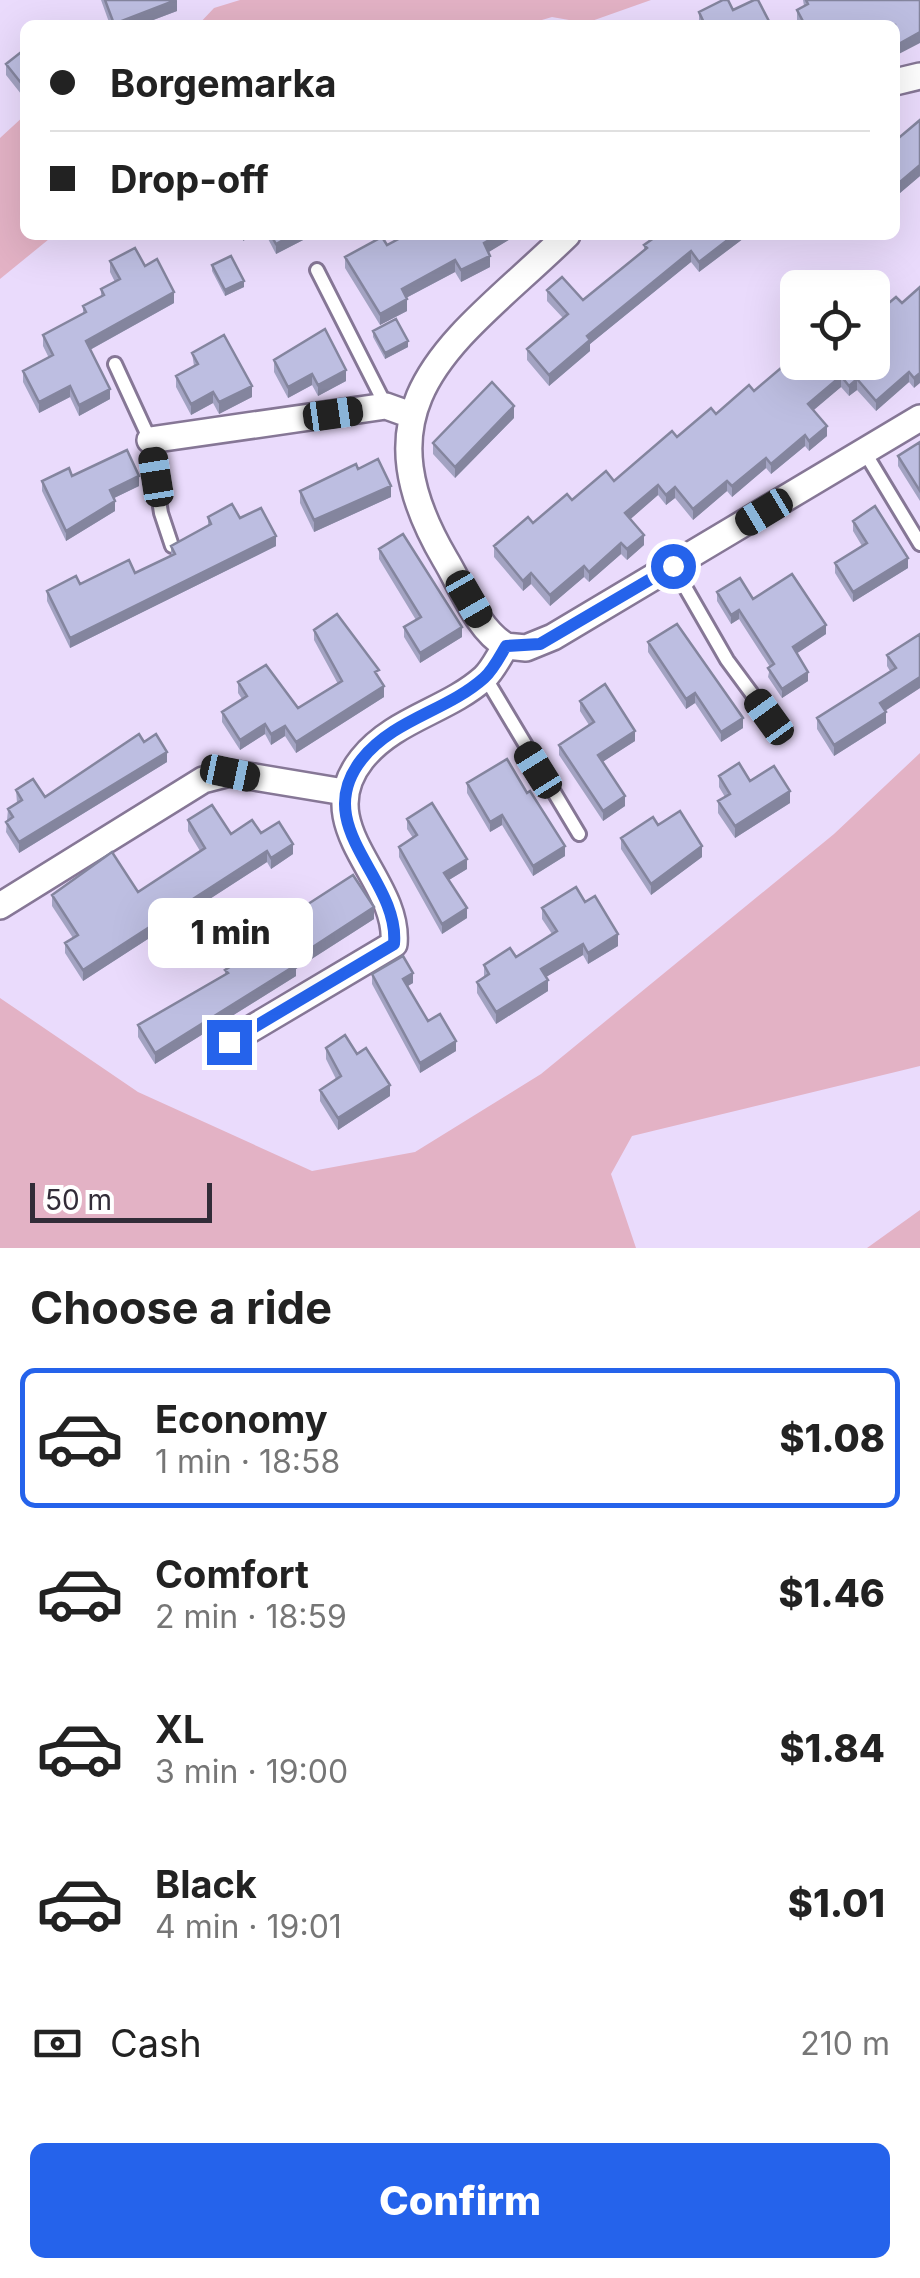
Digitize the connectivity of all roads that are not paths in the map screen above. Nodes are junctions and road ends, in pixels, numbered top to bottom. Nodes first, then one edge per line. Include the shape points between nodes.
1 (560, 240) edge
2 (317, 270) dead end
3 (116, 364) dead end
4 (386, 406) junction
5 (412, 415) junction
6 (920, 418) edge
7 (150, 440) junction
8 (864, 451) junction
9 (920, 544) edge
10 (172, 546) edge
11 (673, 566) junction
12 (506, 646) junction
13 (485, 678) junction
14 (769, 717) dead end
15 (344, 792) junction
16 (579, 834) dead end
17 (0, 906) edge
18 (229, 1042) dead end

1 - 5 street via 452,344 426,378
2 - 4 lane
3 - 7 lane
4 - 5 street
4 - 7 street
5 - 12 street via 407,455 422,520 484,626
6 - 8 street
7 - 10 lane
8 - 9 lane
8 - 11 street
11 - 12 street via 540,644
11 - 14 lane
12 - 13 street
13 - 15 street via 383,737
13 - 16 lane
15 - 17 street via 230,773 203,780
15 - 18 street via 354,848 396,922 394,944

